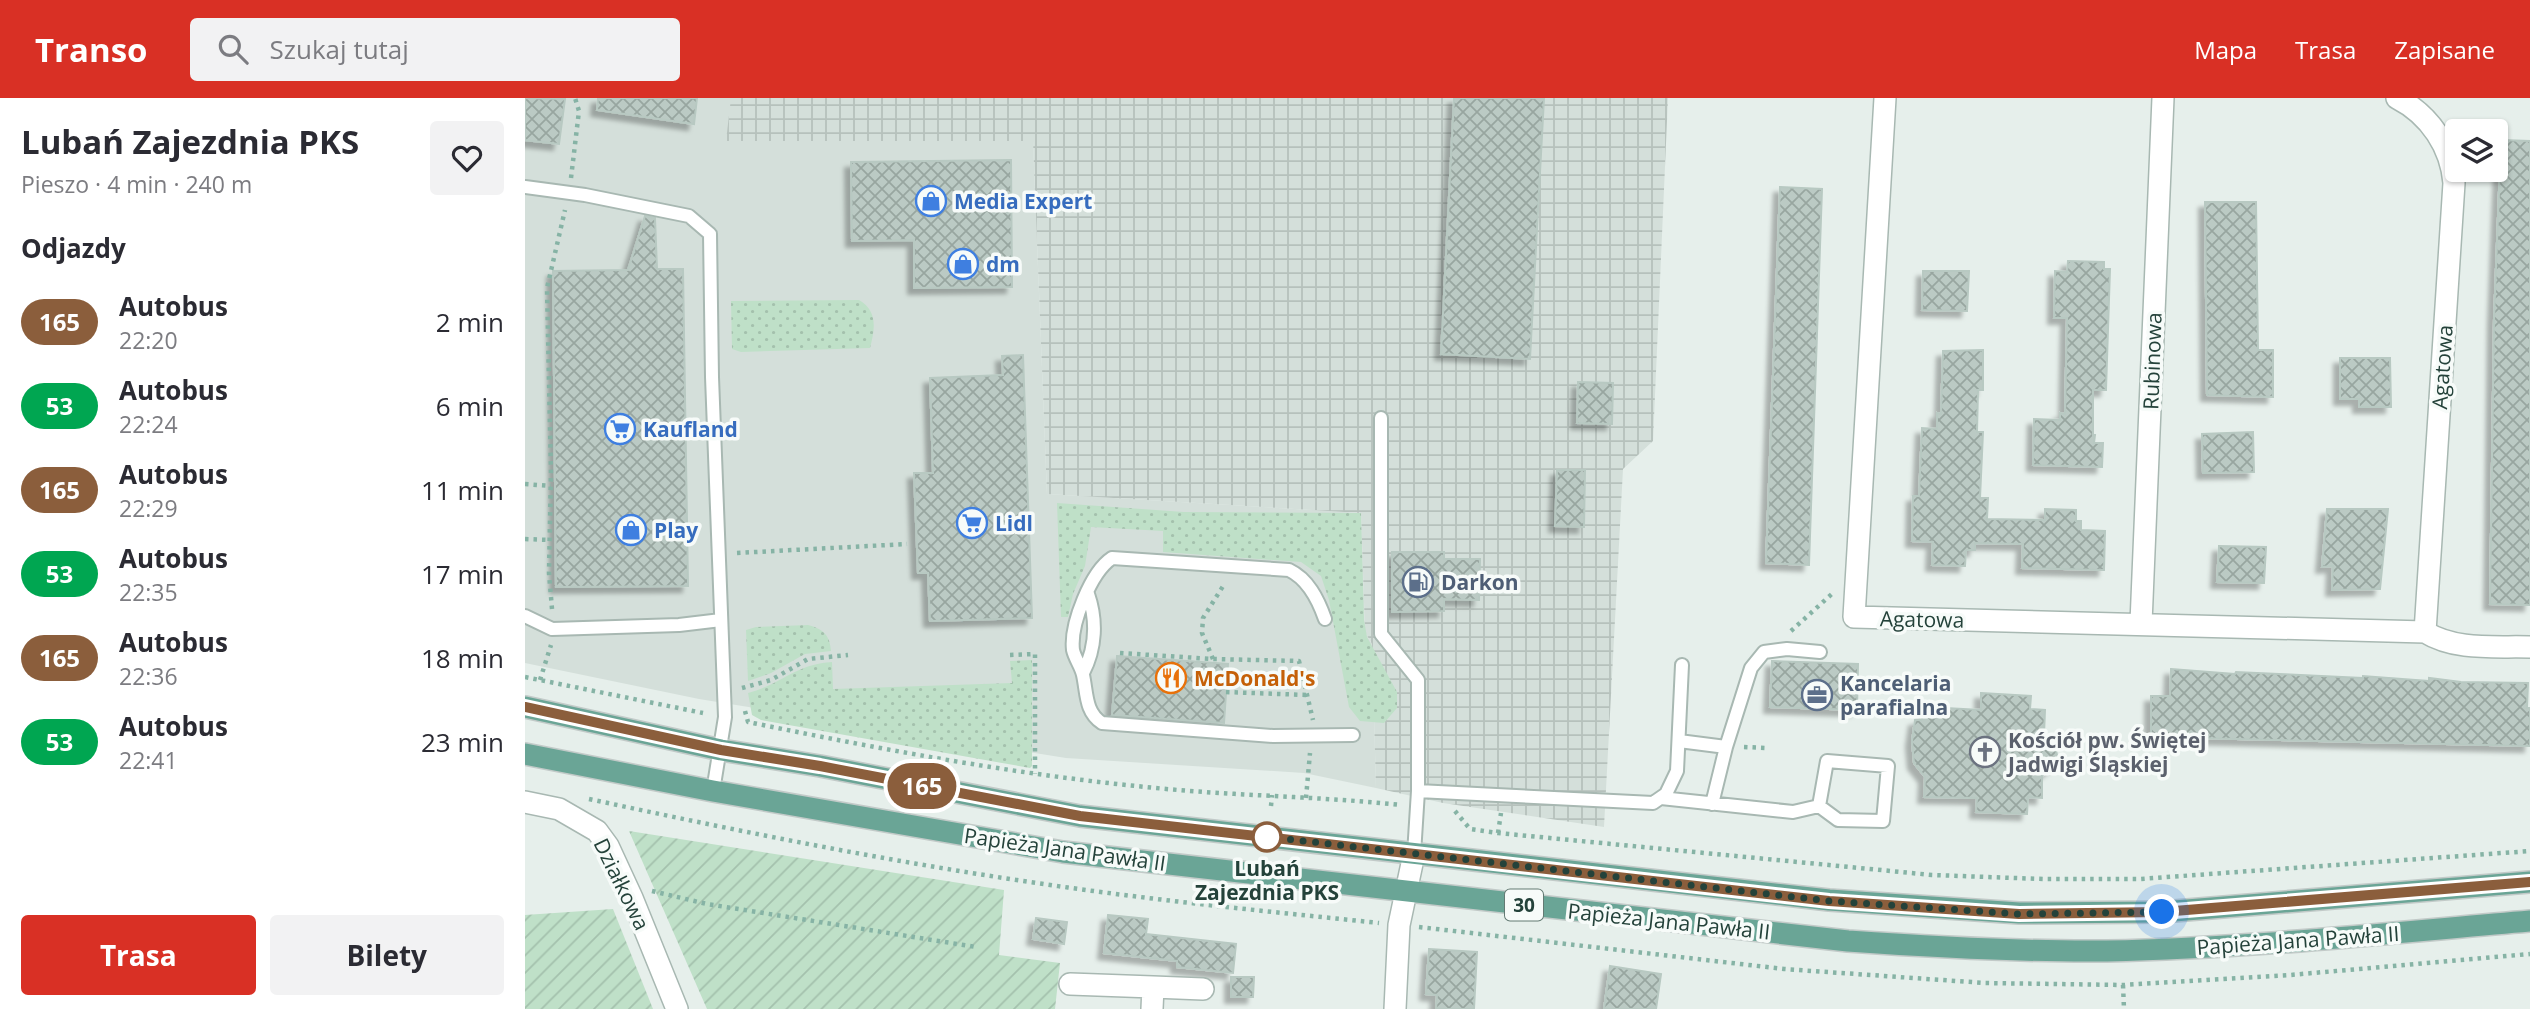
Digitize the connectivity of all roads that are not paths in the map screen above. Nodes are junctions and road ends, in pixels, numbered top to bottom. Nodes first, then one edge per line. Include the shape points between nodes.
1 (1885, 98) edge
2 (2163, 98) edge
3 (2397, 98) edge
4 (525, 187) edge
5 (1381, 418) dead end
6 (1088, 594) junction
7 (525, 616) edge
8 (1325, 619) dead end
9 (721, 620) junction
10 (2141, 623) junction
11 (2425, 632) junction
12 (2530, 647) edge
13 (1820, 652) dead end
14 (1682, 665) dead end
15 (1083, 673) junction
16 (525, 707) edge
17 (1353, 735) dead end
18 (1679, 741) junction
19 (1726, 747) junction
20 (721, 750) junction
21 (525, 754) edge
22 (713, 791) junction
23 (1418, 791) junction
24 (1661, 798) junction
25 (525, 802) edge
26 (1712, 804) junction
27 (1819, 806) junction
28 (1414, 854) junction
29 (2530, 882) edge
30 (1407, 891) junction
31 (2530, 921) edge
32 (1070, 984) dead end
33 (1153, 987) junction
34 (1203, 989) dead end
35 (677, 1009) edge
36 (1152, 1009) edge
37 (1395, 1009) edge

1 - 10 street, Agatowa via 1854,617
2 - 10 street, Rubinowa
3 - 11 street, Agatowa via 2419,113 2446,147 2454,183
4 - 9 lane via 689,216 710,234
5 - 23 lane via 1381,634 1418,680
6 - 8 lane via 1096,574 1112,558 1289,569 1300,575
6 - 15 lane via 1094,633
6 - 15 lane via 1074,621 1073,635 1073,650
7 - 9 lane via 552,629
9 - 20 lane via 725,717
10 - 11 street, Agatowa
11 - 12 street, Agatowa via 2456,645
13 - 19 lane via 1764,652 1751,668
14 - 18 lane
15 - 17 lane via 1090,710 1103,723 1273,736
16 - 20 main road, Papieża Jana Pawła II / 30
18 - 19 lane
18 - 24 lane via 1675,780
19 - 26 lane
20 - 22 lane
20 - 28 main road, Papieża Jana Pawła II / 30 via 1080,816
21 - 22 main road, Papieża Jana Pawła II / 30
22 - 30 main road, Papieża Jana Pawła II / 30 via 1063,852
23 - 24 lane via 1634,804
23 - 28 lane
24 - 26 lane
25 - 35 street, Działkowa via 559,809 597,831 632,898
26 - 27 lane via 1793,812
27 - 27 lane via 1838,820 1883,821 1888,766 1827,761
28 - 29 main road, Papieża Jana Pawła II / 30 via 1829,901 2019,914 2162,912
28 - 30 street
30 - 31 main road, Papieża Jana Pawła II / 30 via 1848,940 2038,951 2168,949
30 - 37 street via 1399,925
32 - 33 street
33 - 34 street
33 - 36 street

